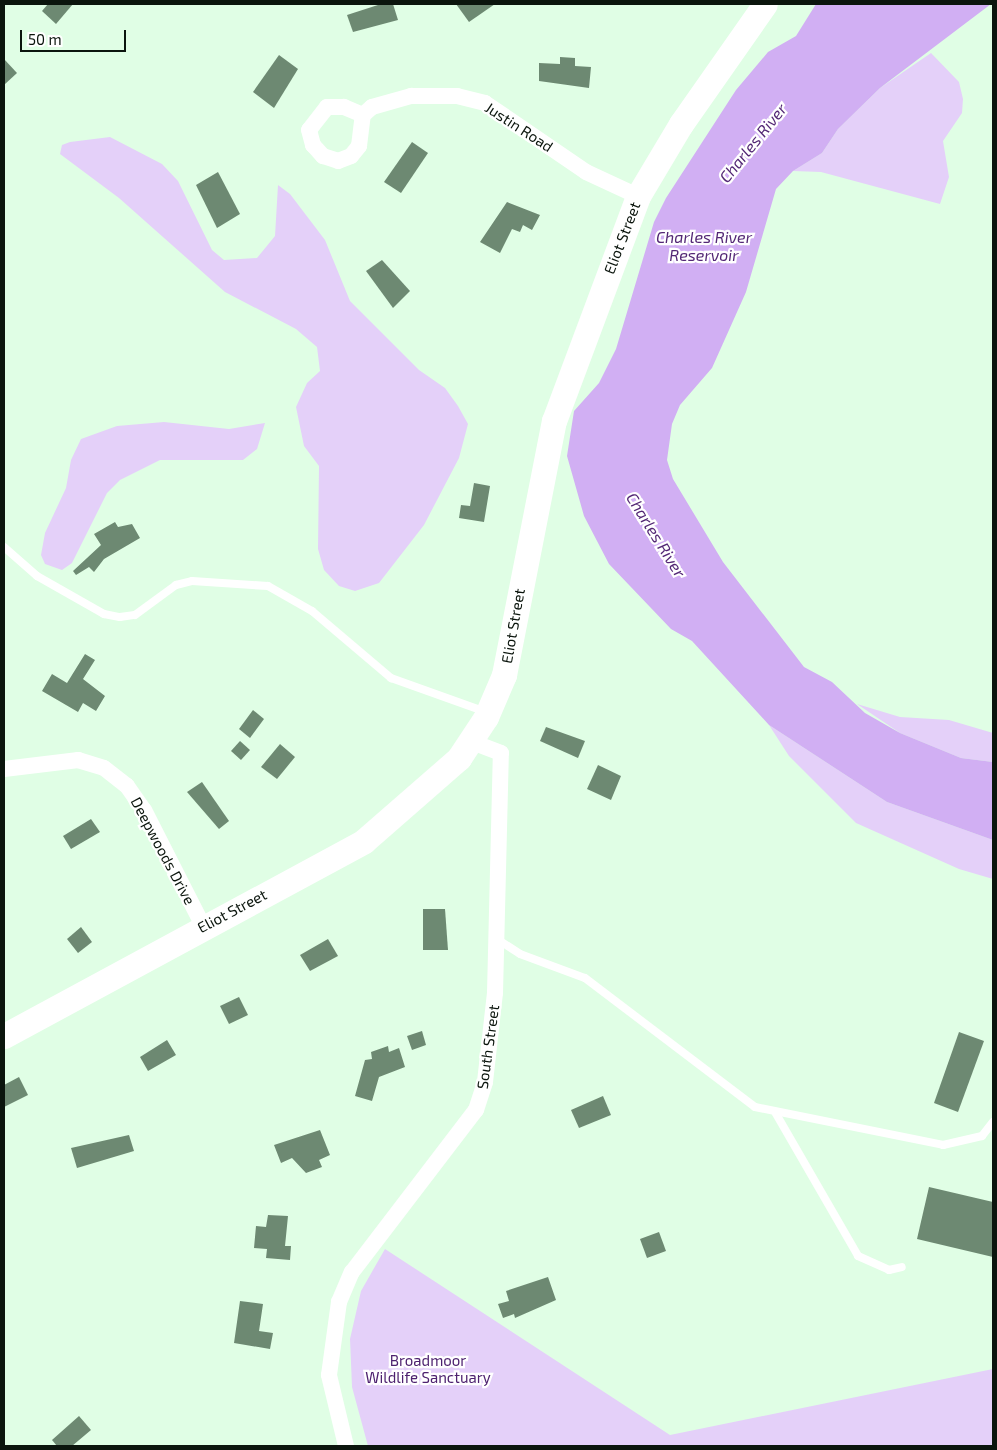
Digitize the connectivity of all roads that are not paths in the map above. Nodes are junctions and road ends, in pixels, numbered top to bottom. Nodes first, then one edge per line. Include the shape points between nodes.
1 (765, 4) edge
2 (363, 115) dead end
3 (638, 196) junction
4 (4, 547) edge
5 (488, 713) junction
6 (470, 741) junction
7 (4, 769) edge
8 (203, 926) junction
9 (496, 938) junction
10 (4, 1036) edge
11 (775, 1112) junction
12 (993, 1122) edge
13 (902, 1267) dead end
14 (346, 1446) edge

1 - 3 main road, Eliot Street via 681,124
2 - 3 street, Justin Road via 372,107 411,96 457,96 485,103 586,172
3 - 5 main road, Eliot Street via 554,421 522,568 514,635
4 - 5 lane via 37,576 104,614 120,618 134,615 176,585 192,581 268,586 312,611 391,678
5 - 6 main road, Eliot Street
6 - 8 main road, Eliot Street via 459,758 364,841
6 - 9 street, South Street via 501,752
7 - 8 street, Deepwoods Drive via 78,760 104,768 127,786 144,810
8 - 10 main road, Eliot Street
9 - 11 lane via 520,954 585,978 756,1107
9 - 14 street, South Street via 490,1051 476,1110 358,1265 339,1302 329,1375
11 - 12 lane via 943,1146 982,1136
11 - 13 lane via 858,1256 889,1270

